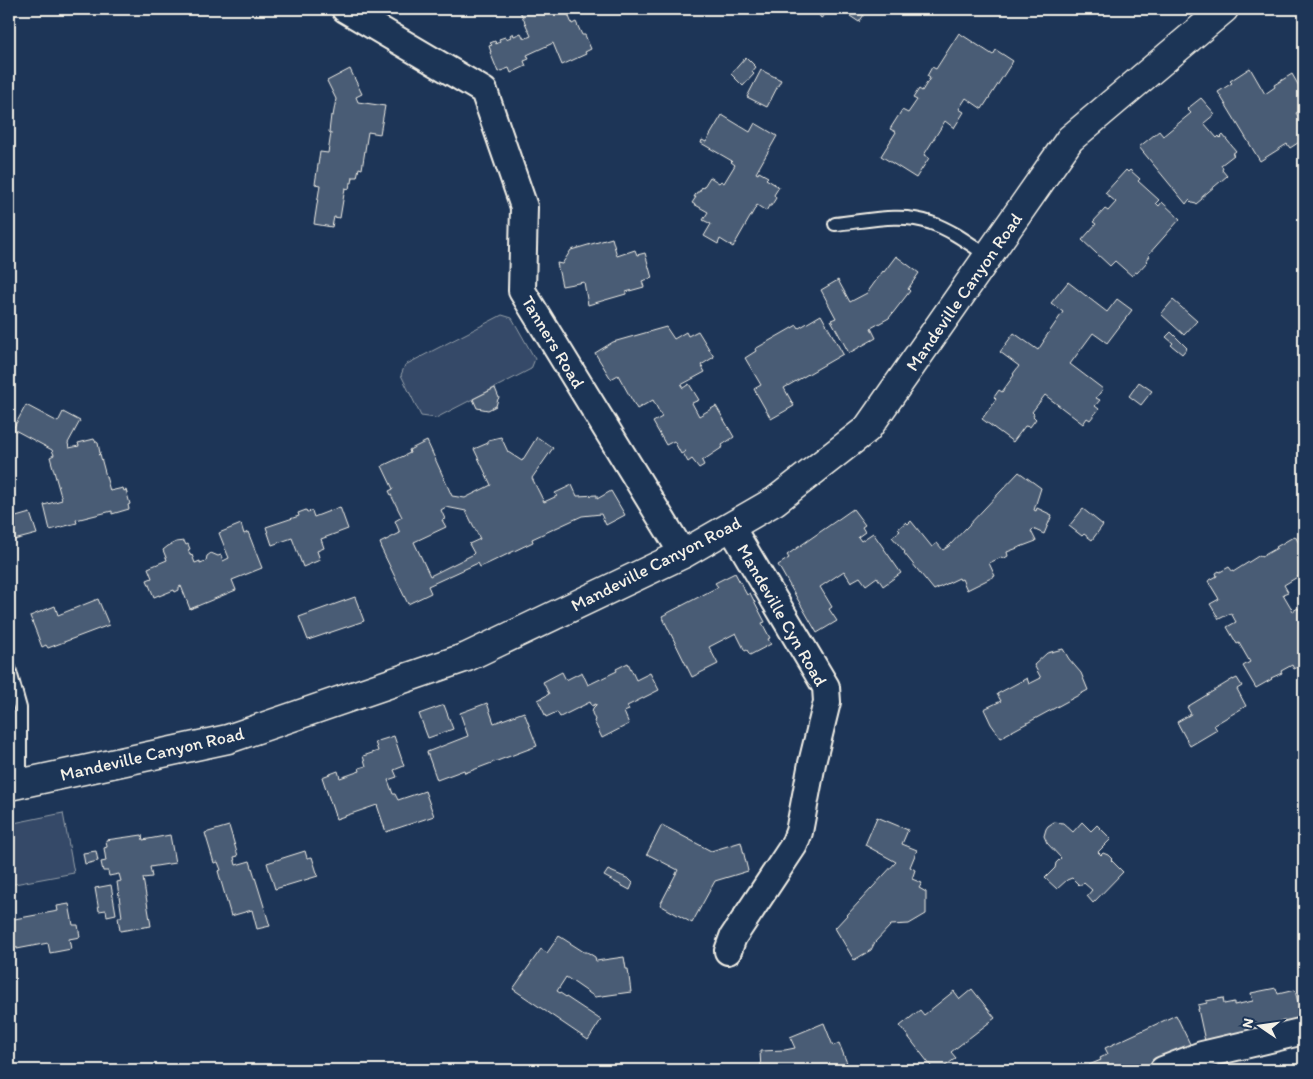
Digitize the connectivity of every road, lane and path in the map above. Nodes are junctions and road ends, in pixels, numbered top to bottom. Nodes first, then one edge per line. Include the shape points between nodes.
1 (346, 9) edge
2 (1224, 9) edge
3 (836, 224) dead end
4 (988, 256) junction
5 (731, 527) junction
6 (682, 554) junction
7 (9, 668) edge
8 (15, 785) edge
9 (728, 951) dead end
10 (1304, 1031) edge
11 (1164, 1070) edge

1 - 6 street, Tanners Road via 484,91 524,207 522,292
2 - 4 street, Mandeville Canyon Road via 1070,138
3 - 4 lane via 912,218 944,228
4 - 5 street, Mandeville Canyon Road via 868,429 775,501
5 - 6 street, Mandeville Canyon Road
5 - 9 street, Mandeville Cyn Road via 826,687 827,702 794,845 733,937
6 - 8 street, Mandeville Canyon Road via 467,657 238,736
7 - 8 lane via 20,708
10 - 11 street via 1202,1055

